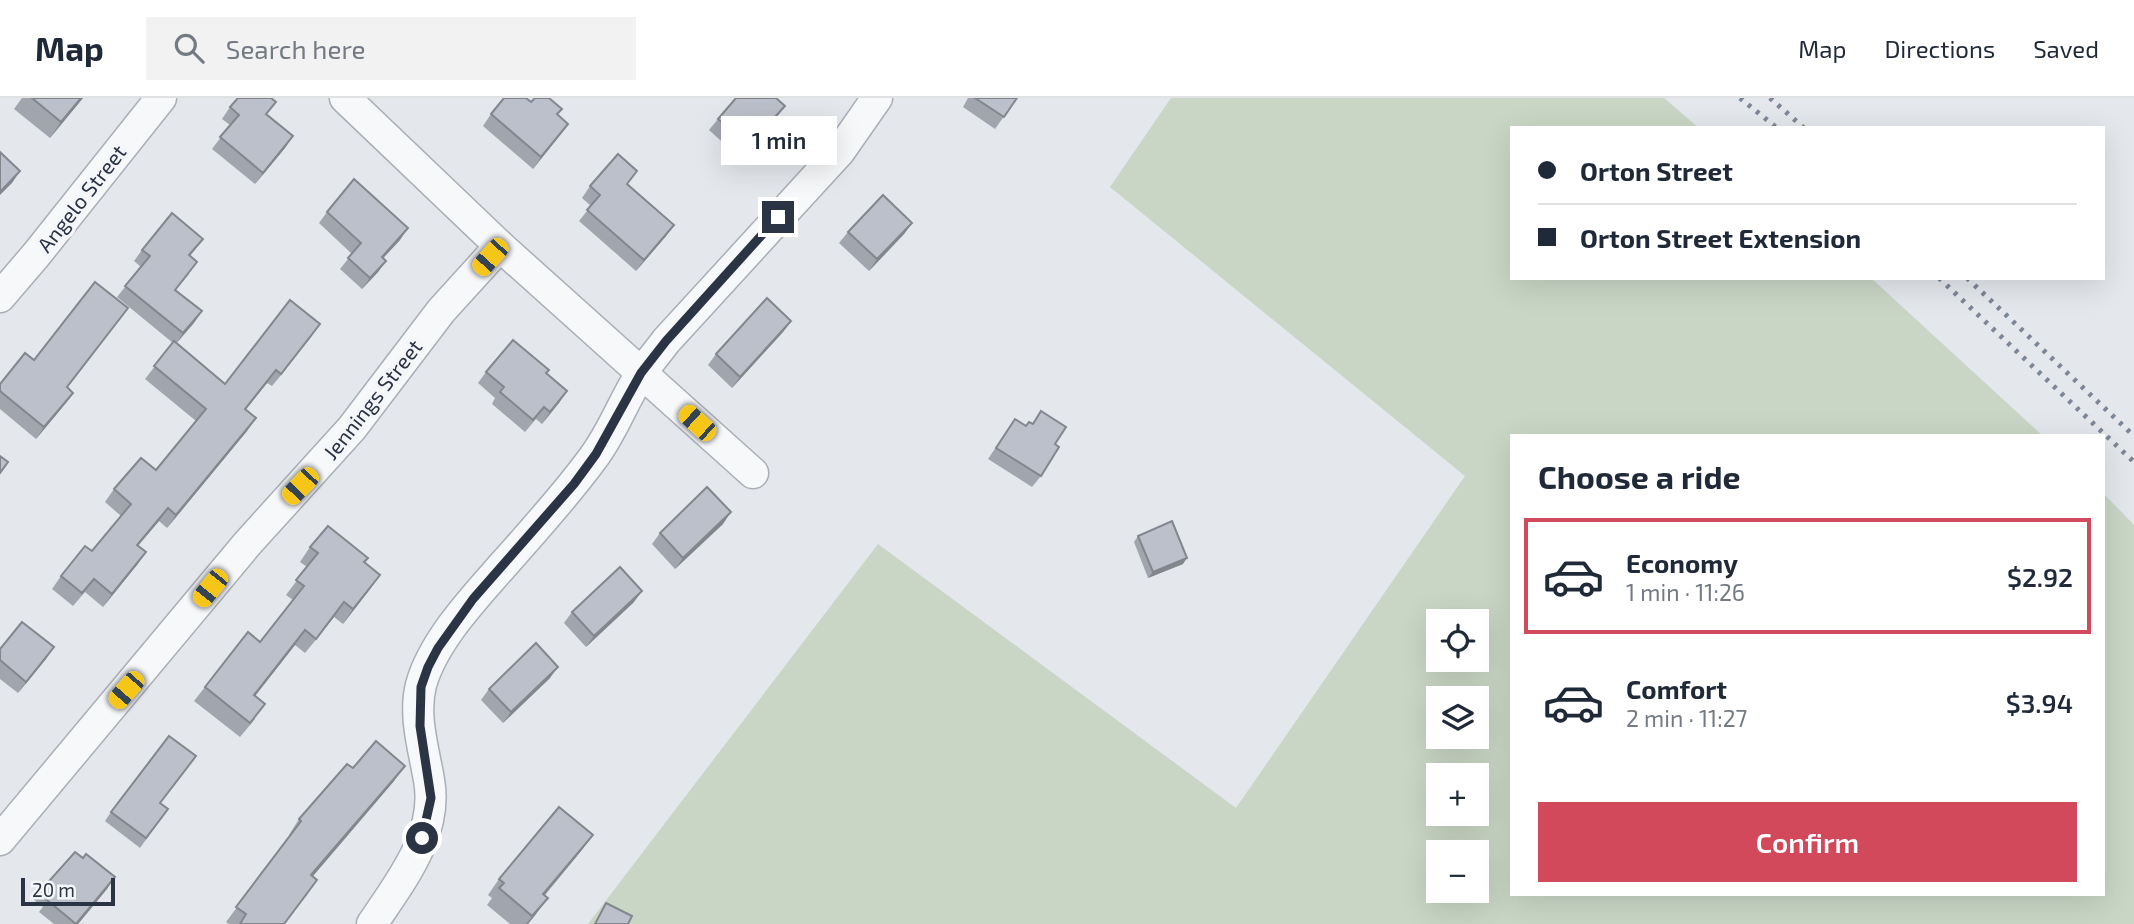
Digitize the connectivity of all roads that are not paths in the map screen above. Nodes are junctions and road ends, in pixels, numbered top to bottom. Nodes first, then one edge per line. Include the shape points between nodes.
1 (161, 98) edge
2 (345, 98) edge
3 (877, 98) edge
4 (500, 246) junction
5 (0, 297) edge
6 (641, 373) junction
7 (753, 473) dead end
8 (0, 840) edge
9 (372, 924) edge

1 - 5 street, Angelo Street
2 - 4 street
3 - 6 street via 840,151
4 - 6 street
4 - 8 street, Jennings Street via 441,311 352,428 247,544
6 - 7 street
6 - 9 street via 596,454 473,599 428,667 419,706 431,798 428,818 415,858

